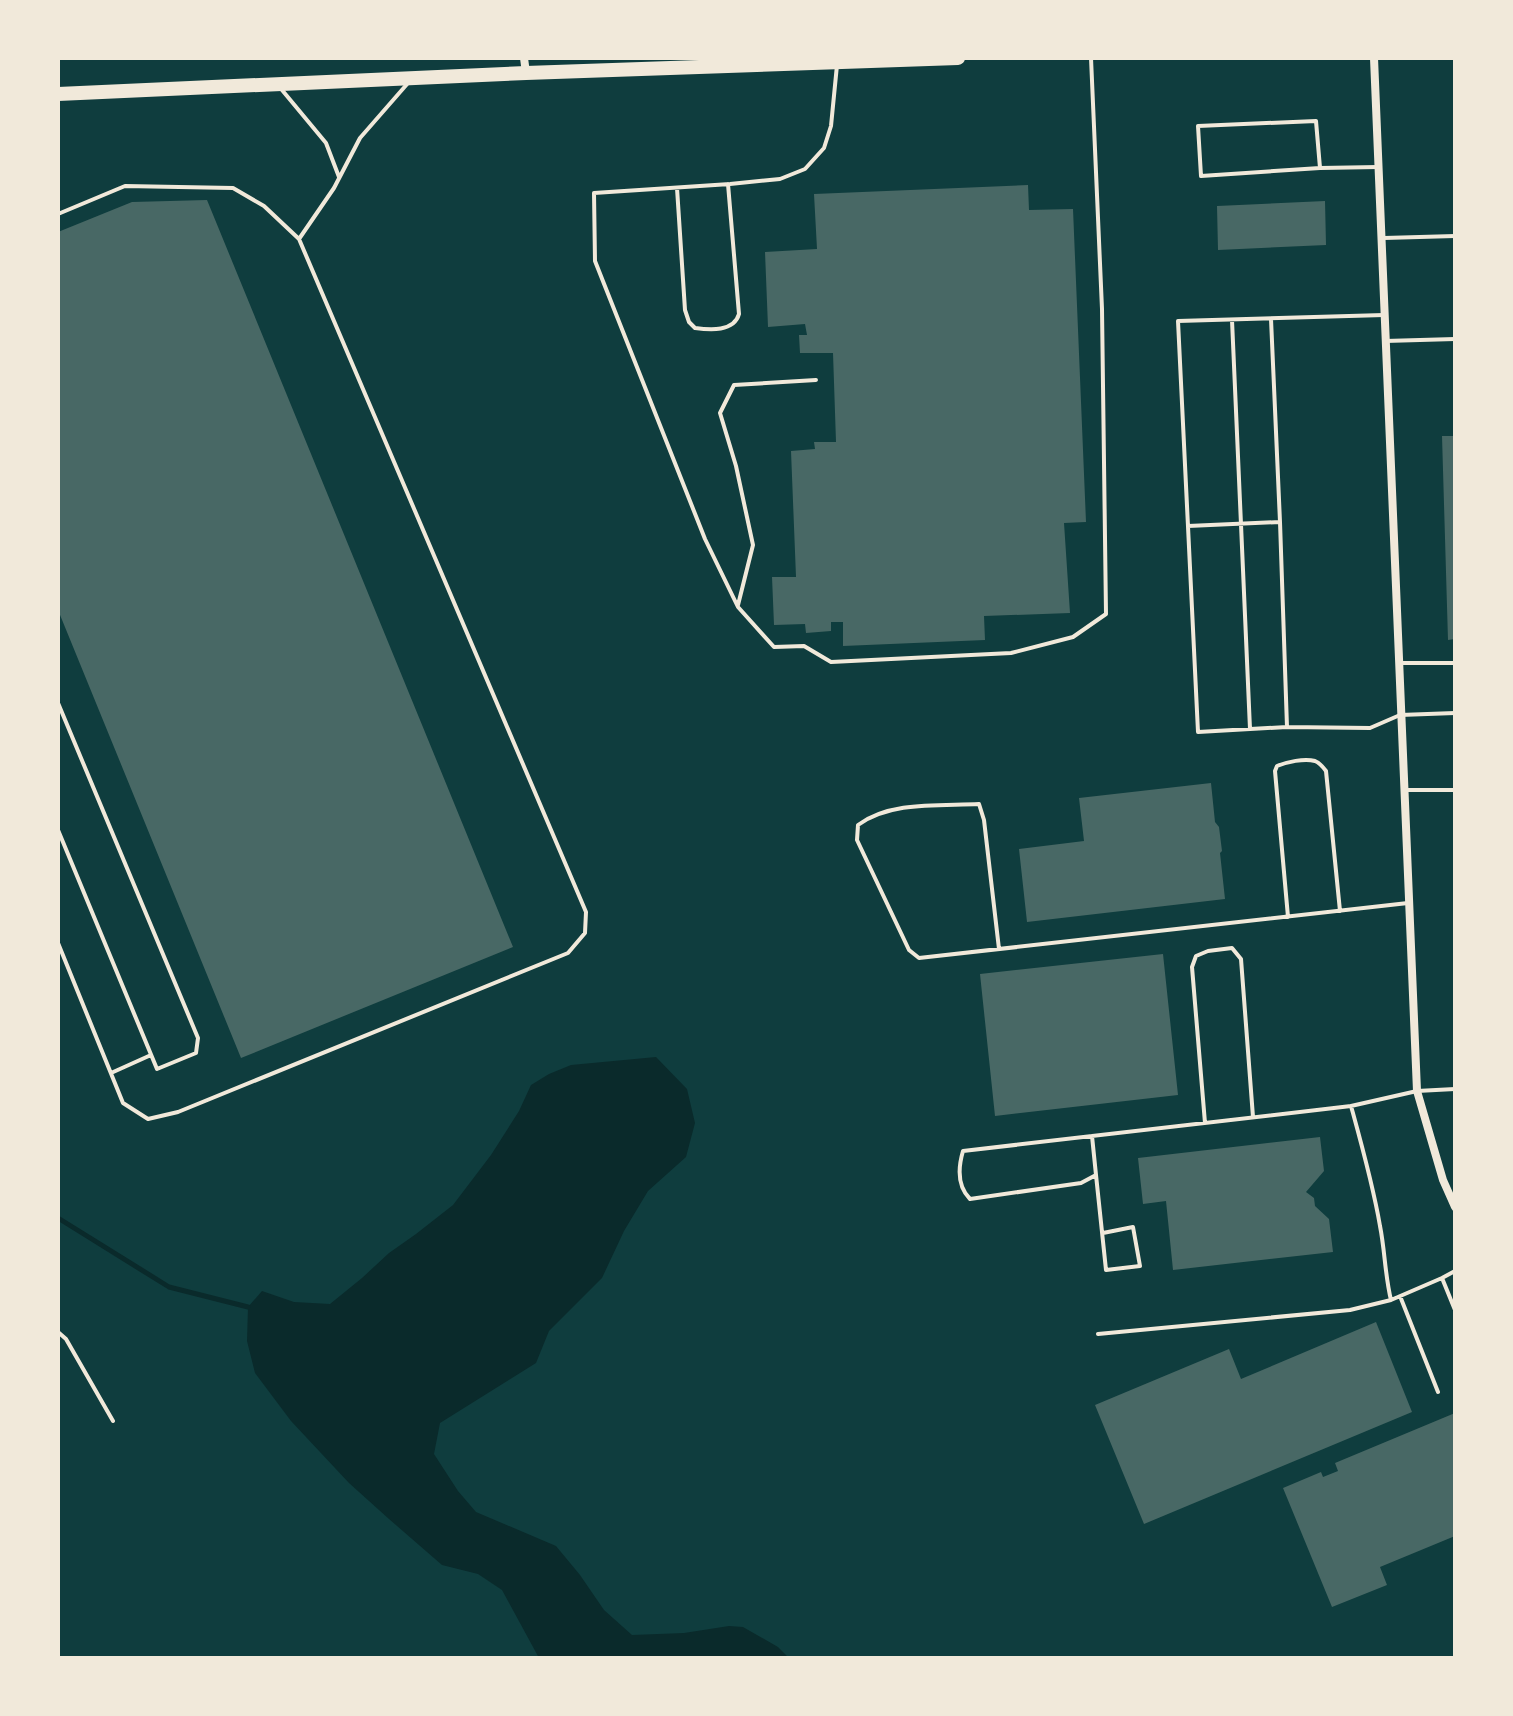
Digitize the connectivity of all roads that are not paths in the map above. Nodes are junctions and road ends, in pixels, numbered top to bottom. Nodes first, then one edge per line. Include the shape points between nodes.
1 (958, 58) edge
2 (1091, 58) edge
3 (1374, 58) edge
4 (837, 62) junction
5 (525, 66) edge
6 (412, 78) junction
7 (278, 84) junction
8 (58, 94) edge
9 (1378, 167) junction
10 (1320, 168) junction
11 (339, 177) junction
12 (728, 184) junction
13 (677, 187) junction
14 (58, 214) edge
15 (1455, 236) edge
16 (1381, 238) junction
17 (299, 239) junction
18 (1384, 315) junction
19 (1271, 319) junction
20 (1232, 320) junction
21 (1455, 339) edge
22 (1385, 341) junction
23 (816, 380) dead end
24 (1280, 522) junction
25 (1240, 523) junction
26 (1188, 526) junction
27 (738, 607) junction
28 (1399, 663) junction
29 (1455, 663) edge
30 (58, 704) edge
31 (1455, 713) edge
32 (1400, 715) junction
33 (1287, 727) junction
34 (1250, 729) junction
35 (1404, 790) junction
36 (1455, 790) edge
37 (58, 830) edge
38 (1408, 903) junction
39 (1340, 911) junction
40 (1288, 917) junction
41 (58, 943) edge
42 (999, 949) junction
43 (151, 1055) junction
44 (111, 1073) junction
45 (1455, 1089) edge
46 (1417, 1091) junction
47 (1351, 1106) junction
48 (1253, 1117) junction
49 (1205, 1123) junction
50 (1092, 1136) junction
51 (1096, 1175) junction
52 (1455, 1207) edge
53 (1103, 1233) junction
54 (1455, 1271) edge
55 (1442, 1278) junction
56 (1400, 1296) junction
57 (1391, 1300) junction
58 (1455, 1310) edge
59 (58, 1332) edge
60 (1098, 1334) dead end
61 (1438, 1392) dead end
62 (113, 1421) dead end

1 - 4 main road
2 - 27 lane via 1102,309 1106,614 1073,637 1011,653 831,662 804,646 774,647
3 - 9 street
4 - 5 main road
4 - 12 lane via 824,148 805,169 780,179
5 - 6 main road
6 - 7 main road
6 - 11 lane via 360,138
7 - 8 main road
7 - 11 lane via 326,143
9 - 10 lane
9 - 16 street
10 - 10 lane via 1316,121 1198,126 1201,176
11 - 17 lane
12 - 13 lane
12 - 13 lane via 739,314 732,326 708,329 695,328 685,310
13 - 27 lane via 594,193 595,261 705,539
14 - 17 lane via 125,186 233,188 264,206
15 - 16 lane
16 - 18 street
17 - 44 lane via 586,912 585,933 568,953 178,1112 148,1119 123,1103
18 - 19 lane
18 - 22 street
19 - 20 lane
19 - 24 lane
20 - 25 lane
20 - 26 lane via 1178,321
21 - 22 lane
22 - 28 street
23 - 27 lane via 734,385 720,413 753,545
24 - 25 lane
24 - 33 lane
25 - 26 lane
25 - 34 lane
26 - 34 lane via 1198,732
28 - 29 lane
28 - 32 street
30 - 43 lane via 198,1038 196,1053 157,1069
31 - 32 lane
32 - 33 lane via 1370,728
32 - 35 street
33 - 34 lane
35 - 36 lane
35 - 38 street
37 - 43 lane
38 - 39 lane
38 - 46 street
39 - 40 lane
39 - 40 lane via 1326,771 1314,761 1293,762 1275,771
40 - 42 lane
41 - 44 lane
42 - 42 lane via 919,958 909,950 857,840 858,825 894,809 979,804
43 - 44 lane
45 - 46 lane
46 - 47 lane
46 - 52 street
47 - 48 lane
47 - 57 lane via 1369,1168
48 - 49 lane
48 - 49 lane via 1241,959 1232,948 1196,956 1192,967
49 - 50 lane
50 - 51 lane
50 - 51 lane via 963,1151 959,1166 962,1191 970,1199 1081,1183
51 - 53 lane
53 - 53 lane via 1106,1270 1140,1266 1133,1227
54 - 55 lane
55 - 56 lane
55 - 58 lane
56 - 57 lane
56 - 61 lane
57 - 60 lane via 1350,1310
59 - 62 lane

